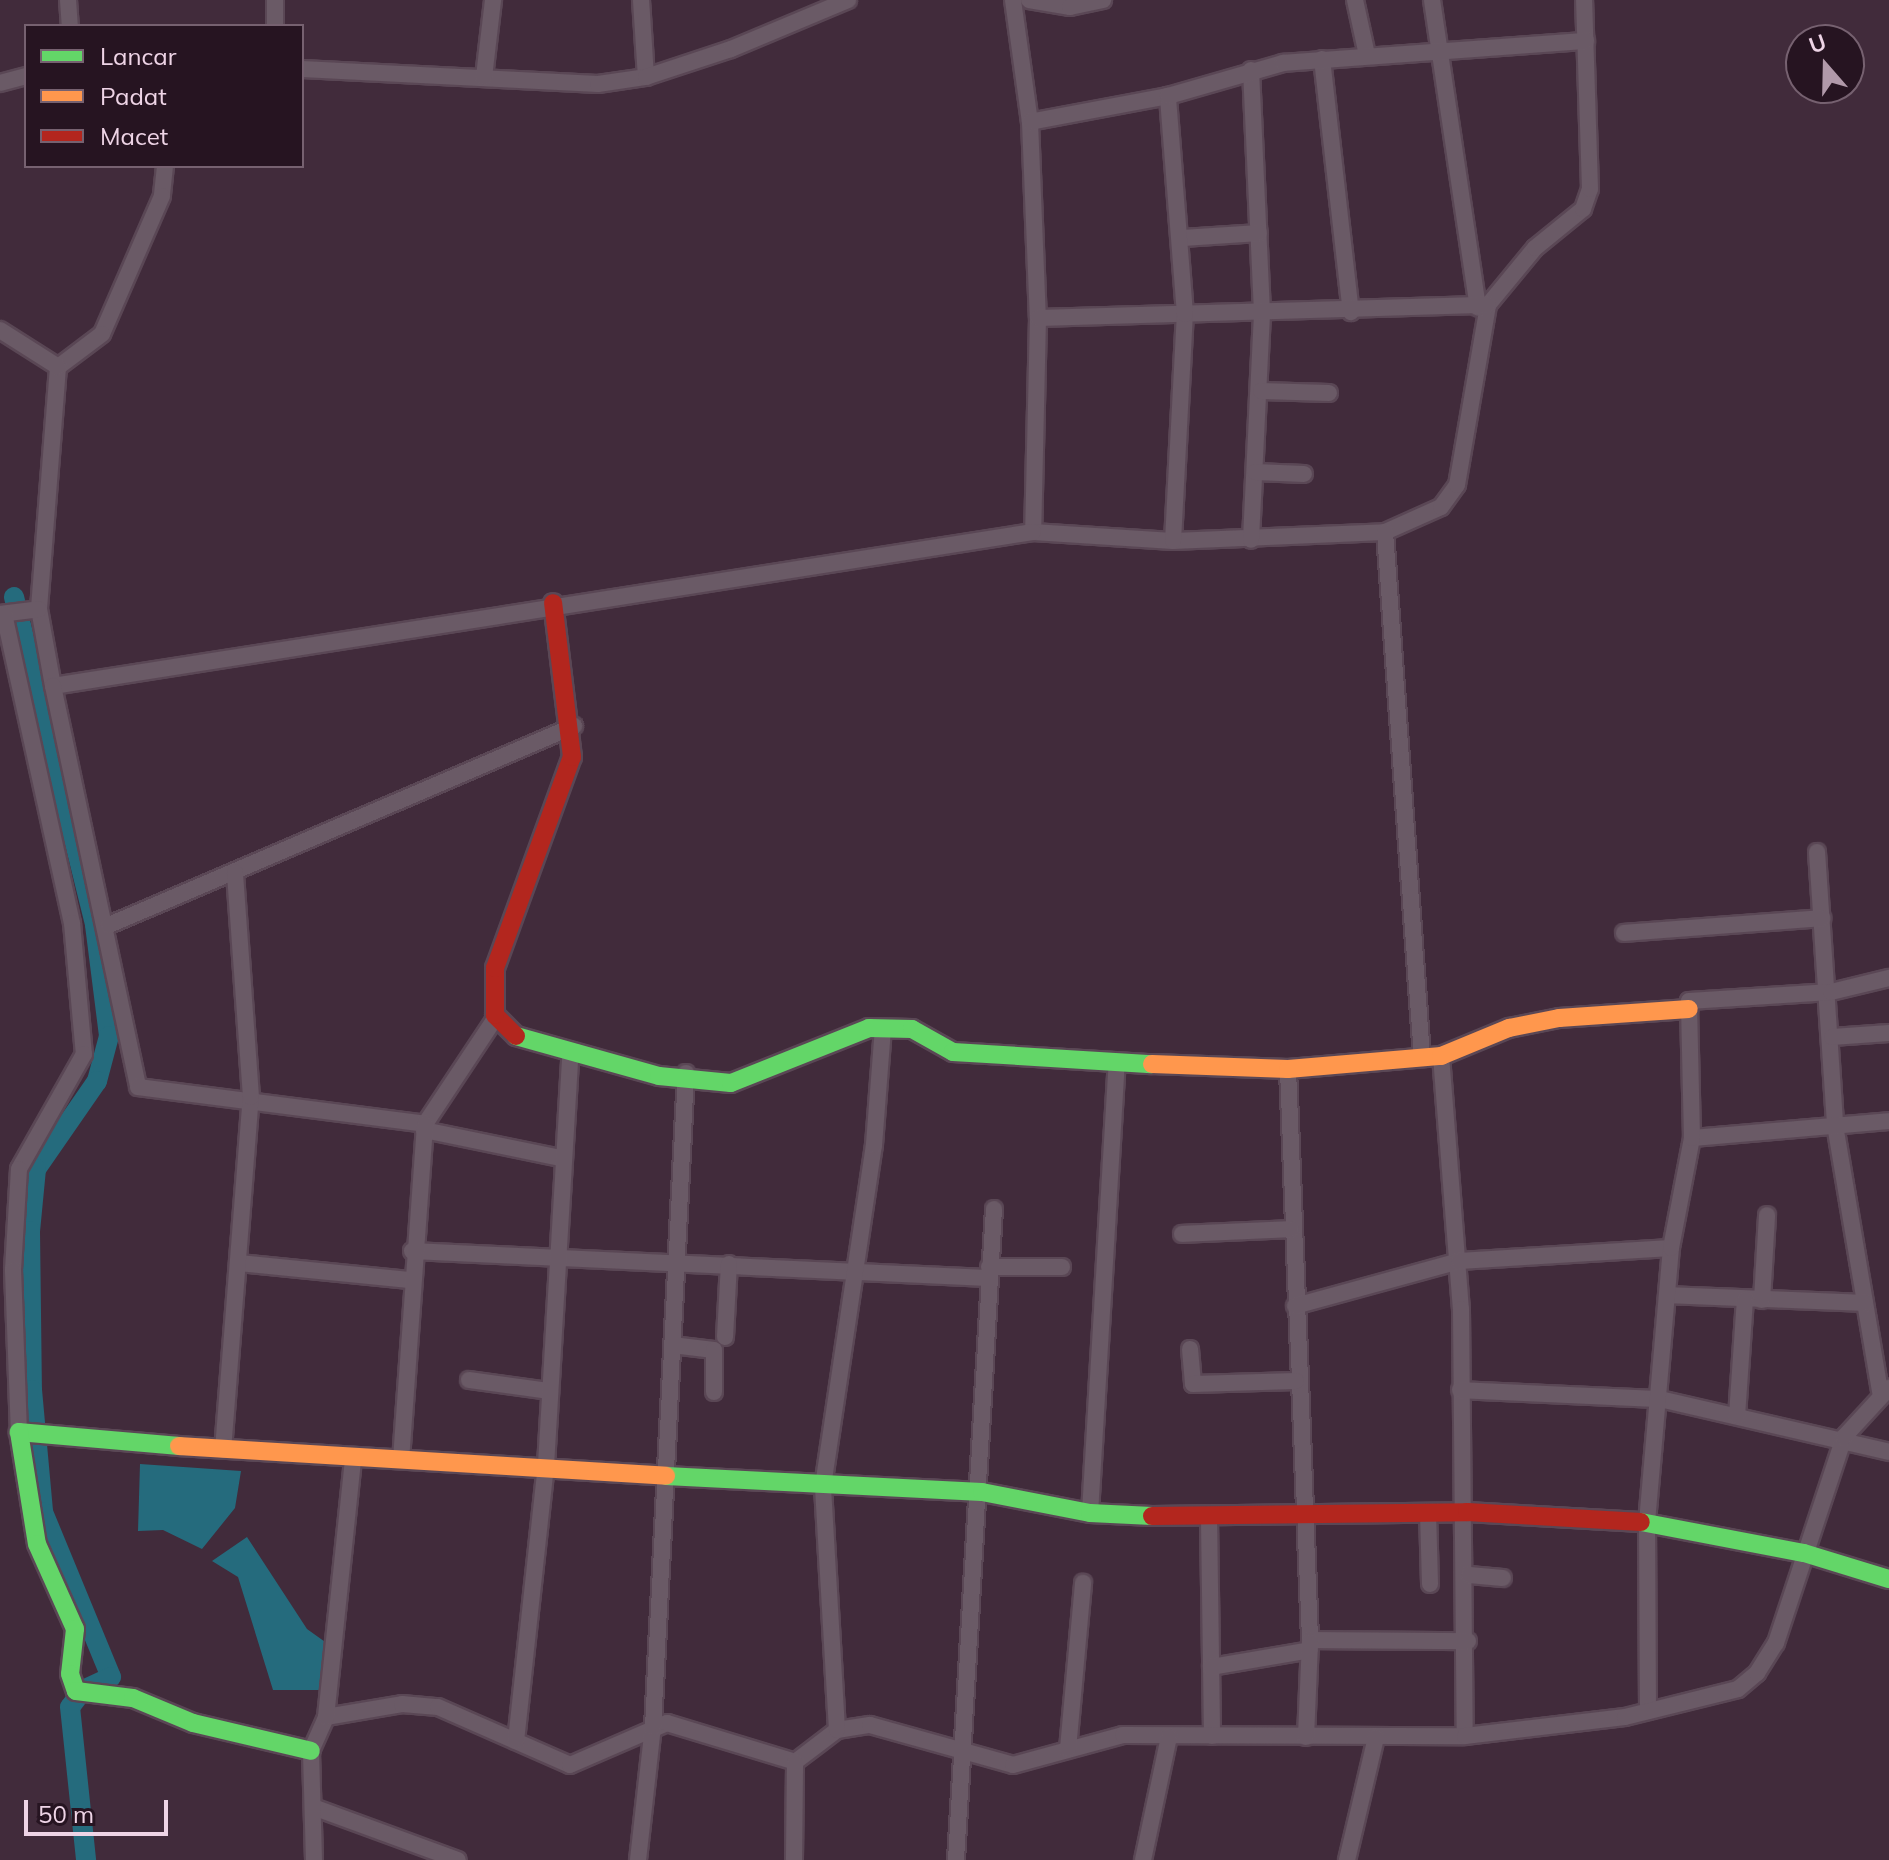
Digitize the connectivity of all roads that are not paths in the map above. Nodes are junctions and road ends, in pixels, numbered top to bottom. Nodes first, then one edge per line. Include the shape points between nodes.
1 (68, 0) edge
2 (275, 0) edge
3 (493, 0) edge
4 (641, 0) edge
5 (848, 0) edge
6 (1013, 0) edge
7 (1029, 0) edge
8 (1103, 0) edge
9 (1355, 0) edge
10 (1432, 0) edge
11 (1584, 0) edge
12 (70, 24) edge
13 (275, 24) edge
14 (1586, 41) junction
15 (1440, 48) junction
16 (1367, 55) junction
17 (1322, 59) junction
18 (304, 69) edge
19 (1251, 70) junction
20 (24, 77) edge
21 (484, 77) junction
22 (646, 77) junction
23 (0, 83) edge
24 (1168, 96) junction
25 (1030, 122) junction
26 (165, 168) edge
27 (1259, 233) junction
28 (1183, 238) junction
29 (1483, 306) junction
30 (1351, 312) junction
31 (1185, 314) junction
32 (1262, 314) junction
33 (1038, 318) junction
34 (0, 330) edge
35 (58, 367) junction
36 (1261, 391) junction
37 (1329, 393) dead end
38 (1255, 472) junction
39 (1304, 474) dead end
40 (1033, 532) junction
41 (1385, 532) junction
42 (1251, 540) junction
43 (1173, 541) junction
44 (553, 603) junction
45 (39, 609) junction
46 (2, 614) edge
47 (53, 686) junction
48 (574, 726) junction
49 (1817, 852) dead end
50 (235, 873) junction
51 (1822, 918) junction
52 (109, 925) junction
53 (1624, 933) dead end
54 (1889, 978) edge
55 (1831, 992) junction
56 (1689, 1009) junction
57 (496, 1017) junction
58 (883, 1028) junction
59 (1889, 1033) edge
60 (1832, 1037) junction
61 (570, 1055) junction
62 (1432, 1057) junction
63 (1117, 1065) junction
64 (1288, 1069) junction
65 (686, 1076) junction
66 (251, 1099) junction
67 (1889, 1121) edge
68 (1835, 1125) junction
69 (425, 1127) junction
70 (1692, 1138) junction
71 (561, 1158) junction
72 (994, 1209) dead end
73 (1767, 1215) dead end
74 (1291, 1229) junction
75 (1182, 1234) dead end
76 (1671, 1248) junction
77 (412, 1251) junction
78 (556, 1257) junction
79 (674, 1260) junction
80 (1459, 1261) junction
81 (239, 1263) junction
82 (729, 1264) junction
83 (852, 1267) junction
84 (1062, 1267) dead end
85 (6, 1270) edge
86 (988, 1273) junction
87 (409, 1280) junction
88 (1667, 1295) junction
89 (1753, 1300) junction
90 (1865, 1303) junction
91 (1295, 1306) junction
92 (725, 1337) dead end
93 (672, 1345) junction
94 (1190, 1349) dead end
95 (469, 1380) dead end
96 (1296, 1381) junction
97 (1460, 1390) junction
98 (1884, 1390) edge
99 (549, 1391) junction
100 (714, 1392) dead end
101 (1660, 1399) junction
102 (1737, 1416) junction
103 (19, 1432) junction
104 (1844, 1437) junction
105 (223, 1450) junction
106 (1889, 1452) edge
107 (401, 1460) junction
108 (353, 1461) junction
109 (546, 1465) junction
110 (668, 1474) junction
111 (823, 1486) junction
112 (982, 1492) junction
113 (1428, 1512) junction
114 (1467, 1512) junction
115 (1090, 1513) junction
116 (1304, 1515) junction
117 (1209, 1518) junction
118 (1647, 1522) junction
119 (1804, 1553) junction
120 (1469, 1575) junction
121 (1503, 1578) dead end
122 (1889, 1579) edge
123 (1083, 1583) dead end
124 (1430, 1584) dead end
125 (1468, 1641) junction
126 (1310, 1645) junction
127 (1211, 1667) junction
128 (1648, 1711) junction
129 (326, 1717) junction
130 (653, 1727) junction
131 (837, 1730) junction
132 (1212, 1736) junction
133 (1465, 1736) junction
134 (1169, 1737) junction
135 (1306, 1737) junction
136 (1376, 1737) junction
137 (516, 1741) junction
138 (965, 1749) junction
139 (1068, 1749) junction
140 (311, 1751) junction
141 (795, 1762) junction
142 (313, 1807) junction
143 (314, 1860) edge
144 (458, 1860) edge
145 (638, 1860) edge
146 (794, 1860) edge
147 (956, 1860) edge
148 (1143, 1860) edge
149 (1347, 1860) edge

1 - 12 street
2 - 13 street
3 - 21 street
4 - 22 street
5 - 22 street
6 - 25 street
7 - 8 street via 1070,7
9 - 16 street
10 - 15 street
11 - 14 street
14 - 15 street
14 - 29 street via 1590,189 1583,209 1535,248
15 - 16 street
15 - 29 street
16 - 17 street
17 - 19 street
17 - 30 street
18 - 21 street
19 - 24 street
19 - 27 street
20 - 23 street
21 - 22 street via 598,84
24 - 25 street
24 - 28 street
25 - 33 street
26 - 35 street via 162,196 102,334
27 - 28 street
27 - 32 street
28 - 31 street
29 - 30 street
29 - 41 street via 1457,485 1441,507
30 - 32 street
31 - 32 street
31 - 33 street
31 - 43 street
32 - 36 street
33 - 40 street
34 - 35 street
35 - 45 street
36 - 37 street
36 - 38 street
38 - 39 street
38 - 42 street
40 - 43 street
40 - 44 street
41 - 42 street
41 - 62 street
42 - 43 street
44 - 47 street
44 - 48 street
45 - 46 street
45 - 47 street
46 - 85 street via 72,923 84,1054 74,1082 21,1159
47 - 52 street
48 - 50 street
48 - 57 street via 569,772 527,864 495,968
49 - 51 street
50 - 52 street
50 - 66 street
51 - 53 street
51 - 55 street
52 - 66 street via 136,1085
54 - 55 street
55 - 56 street via 1689,1001
55 - 60 street
56 - 62 street via 1524,1024
56 - 70 street
57 - 61 street via 519,1039
57 - 69 street
58 - 63 street via 924,1033 953,1052
58 - 65 street via 823,1043 740,1081
58 - 83 street via 874,1145
59 - 60 street
60 - 68 street
61 - 65 street
61 - 71 street
62 - 64 street
62 - 80 street
63 - 64 street
63 - 115 street
64 - 74 street
65 - 79 street
66 - 69 street
66 - 81 street
67 - 68 street
68 - 70 street
68 - 90 street
69 - 71 street
69 - 77 street
70 - 76 street
71 - 78 street
72 - 86 street
73 - 89 street
74 - 75 street
74 - 91 street
76 - 80 street
76 - 88 street
77 - 78 street
77 - 87 street
78 - 79 street
78 - 99 street
79 - 82 street
79 - 93 street
80 - 91 street
80 - 97 street
81 - 87 street
81 - 105 street
82 - 83 street
82 - 92 street
83 - 86 street
83 - 111 street
84 - 86 street
85 - 103 street
86 - 112 street
87 - 107 street
88 - 89 street
88 - 101 street
89 - 90 street
89 - 102 street
90 - 98 street
91 - 96 street
93 - 100 street via 714,1350
93 - 110 street
94 - 96 street via 1193,1384
95 - 99 street
96 - 116 street
97 - 101 street
97 - 114 street
98 - 104 street
99 - 109 street
101 - 102 street
101 - 118 street
102 - 104 street
103 - 105 street
103 - 140 street via 37,1544 75,1629 70,1674 76,1691 133,1698 193,1723
104 - 106 street
104 - 119 street
105 - 108 street
107 - 108 street
107 - 109 street
108 - 129 street
109 - 110 street
109 - 137 street
110 - 111 street
110 - 130 street
111 - 112 street
111 - 131 street
112 - 115 street
112 - 138 street
113 - 114 street
113 - 116 street
113 - 124 street
114 - 118 street
114 - 120 street
115 - 117 street
116 - 117 street
116 - 126 street
117 - 127 street
118 - 119 street
118 - 128 street
119 - 122 street
119 - 128 street via 1776,1643 1757,1673 1738,1689
120 - 121 street
120 - 125 street
123 - 139 street
125 - 126 street
125 - 133 street
126 - 127 street
126 - 135 street
127 - 132 street
128 - 133 street
129 - 137 street via 402,1704 438,1707
129 - 140 street
130 - 137 street via 570,1765
130 - 141 street via 680,1725
130 - 145 street
131 - 138 street via 899,1730
131 - 141 street
132 - 134 street
132 - 135 street
133 - 136 street
134 - 139 street via 1123,1735
134 - 148 street
135 - 136 street
136 - 149 street
138 - 139 street via 1013,1765
138 - 147 street
140 - 142 street
141 - 146 street
142 - 143 street
142 - 144 street

